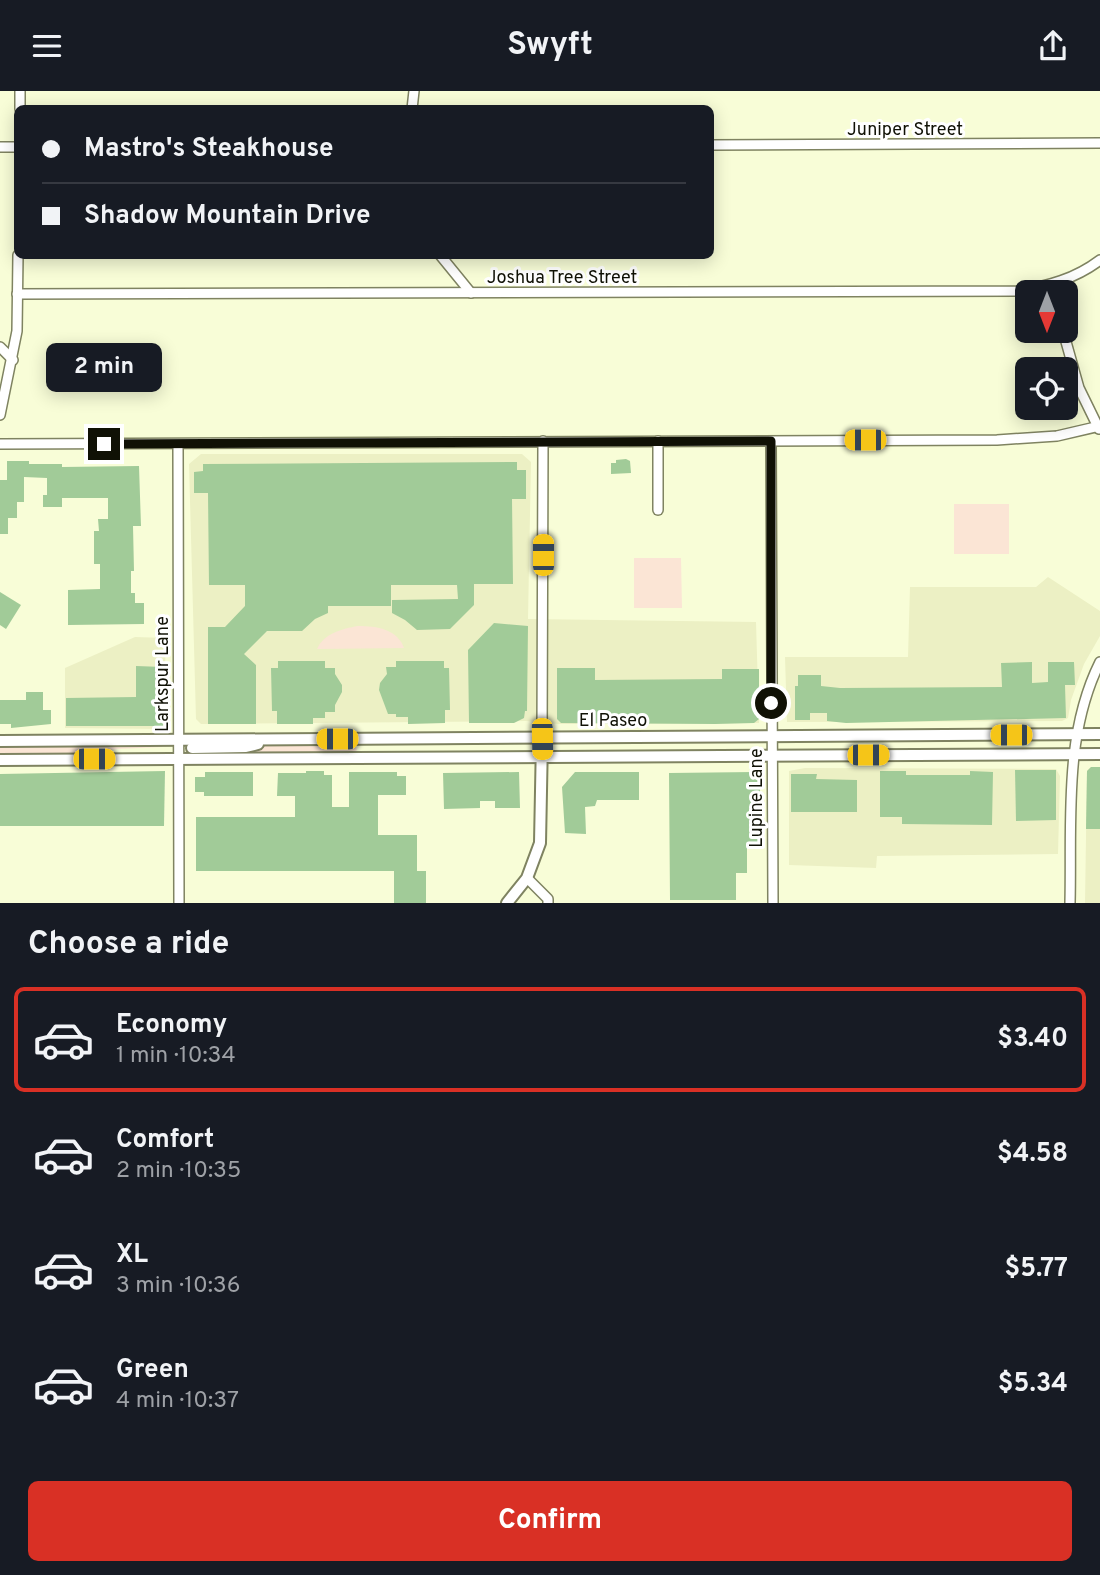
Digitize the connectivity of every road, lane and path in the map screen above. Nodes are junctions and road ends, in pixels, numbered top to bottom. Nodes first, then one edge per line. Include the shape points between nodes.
1 (1100, 143) edge
2 (714, 145) edge
3 (18, 259) edge
4 (443, 259) edge
5 (1100, 260) edge
6 (1069, 280) edge
7 (1015, 291) edge
8 (471, 293) junction
9 (18, 294) junction
10 (1066, 343) edge
11 (0, 347) edge
12 (13, 360) junction
13 (0, 415) edge
14 (1099, 428) edge
15 (543, 441) junction
16 (659, 441) junction
17 (771, 441) junction
18 (0, 444) edge
19 (178, 444) junction
20 (659, 510) dead end
21 (1100, 661) edge
22 (1100, 734) edge
23 (1076, 735) junction
24 (771, 737) junction
25 (359, 739) junction
26 (384, 739) junction
27 (542, 739) junction
28 (178, 740) junction
29 (275, 740) junction
30 (0, 741) edge
31 (192, 748) dead end
32 (1073, 754) junction
33 (1100, 754) edge
34 (771, 755) junction
35 (542, 756) junction
36 (360, 757) junction
37 (384, 757) junction
38 (178, 758) junction
39 (0, 760) edge
40 (527, 878) junction
41 (179, 903) edge
42 (507, 903) edge
43 (548, 903) edge
44 (772, 903) edge
45 (1070, 903) edge

1 - 2 street, Juniper Street
3 - 9 street
4 - 8 street
5 - 6 street, Joshua Tree Street
7 - 8 street, Joshua Tree Street
8 - 9 street, Joshua Tree Street
9 - 12 street
10 - 14 street via 1079,388
11 - 12 street
12 - 13 street
14 - 17 street via 997,440
15 - 16 street
15 - 19 street
15 - 27 street
16 - 17 street
16 - 20 street
17 - 24 street, Lupine Lane
18 - 19 street
19 - 28 street, Larkspur Lane
21 - 23 street
22 - 23 street, El Paseo
23 - 24 street, El Paseo
23 - 32 street
24 - 27 street, El Paseo
24 - 34 street, Lupine Lane
25 - 26 street, El Paseo
25 - 29 street, El Paseo
25 - 36 street via 365,748
26 - 27 street, El Paseo
26 - 37 street via 377,748
27 - 35 street
28 - 29 street, El Paseo
28 - 30 street, El Paseo
28 - 38 street, Larkspur Lane
29 - 31 street via 246,747
32 - 33 street, El Paseo
32 - 34 street, El Paseo
32 - 45 street
34 - 35 street, El Paseo
34 - 44 street, Lupine Lane
35 - 37 street, El Paseo
35 - 40 street via 540,843
36 - 37 street, El Paseo
36 - 38 street, El Paseo
38 - 39 street, El Paseo
38 - 41 street, Larkspur Lane
40 - 42 street
40 - 43 street

